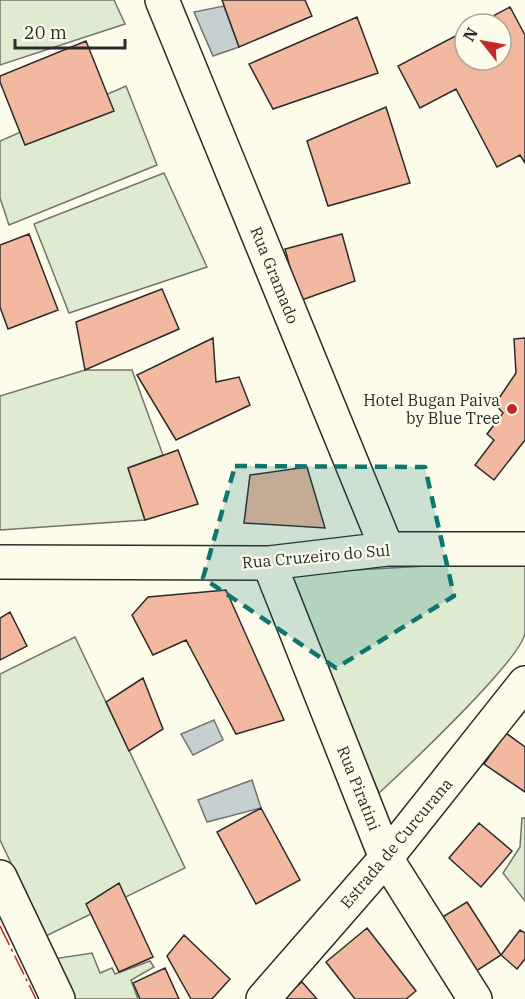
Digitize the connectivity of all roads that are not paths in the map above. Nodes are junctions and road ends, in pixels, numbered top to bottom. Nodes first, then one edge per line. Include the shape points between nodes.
1 (162, 0) edge
2 (387, 549) junction
3 (525, 549) edge
4 (0, 562) edge
5 (270, 563) junction
6 (525, 683) edge
7 (386, 858) junction
8 (0, 877) edge
9 (58, 999) edge
10 (263, 999) edge
11 (475, 999) edge

1 - 2 street, Rua Gramado
2 - 3 street, Rua Cruzeiro do Sul
2 - 5 street, Rua Cruzeiro do Sul
4 - 5 street, Rua Cruzeiro do Sul
5 - 7 street, Rua Piratini
6 - 7 street, Estrada de Curcurana
7 - 10 street, Estrada de Curcurana
7 - 11 street, Rua Piratini
8 - 9 street

